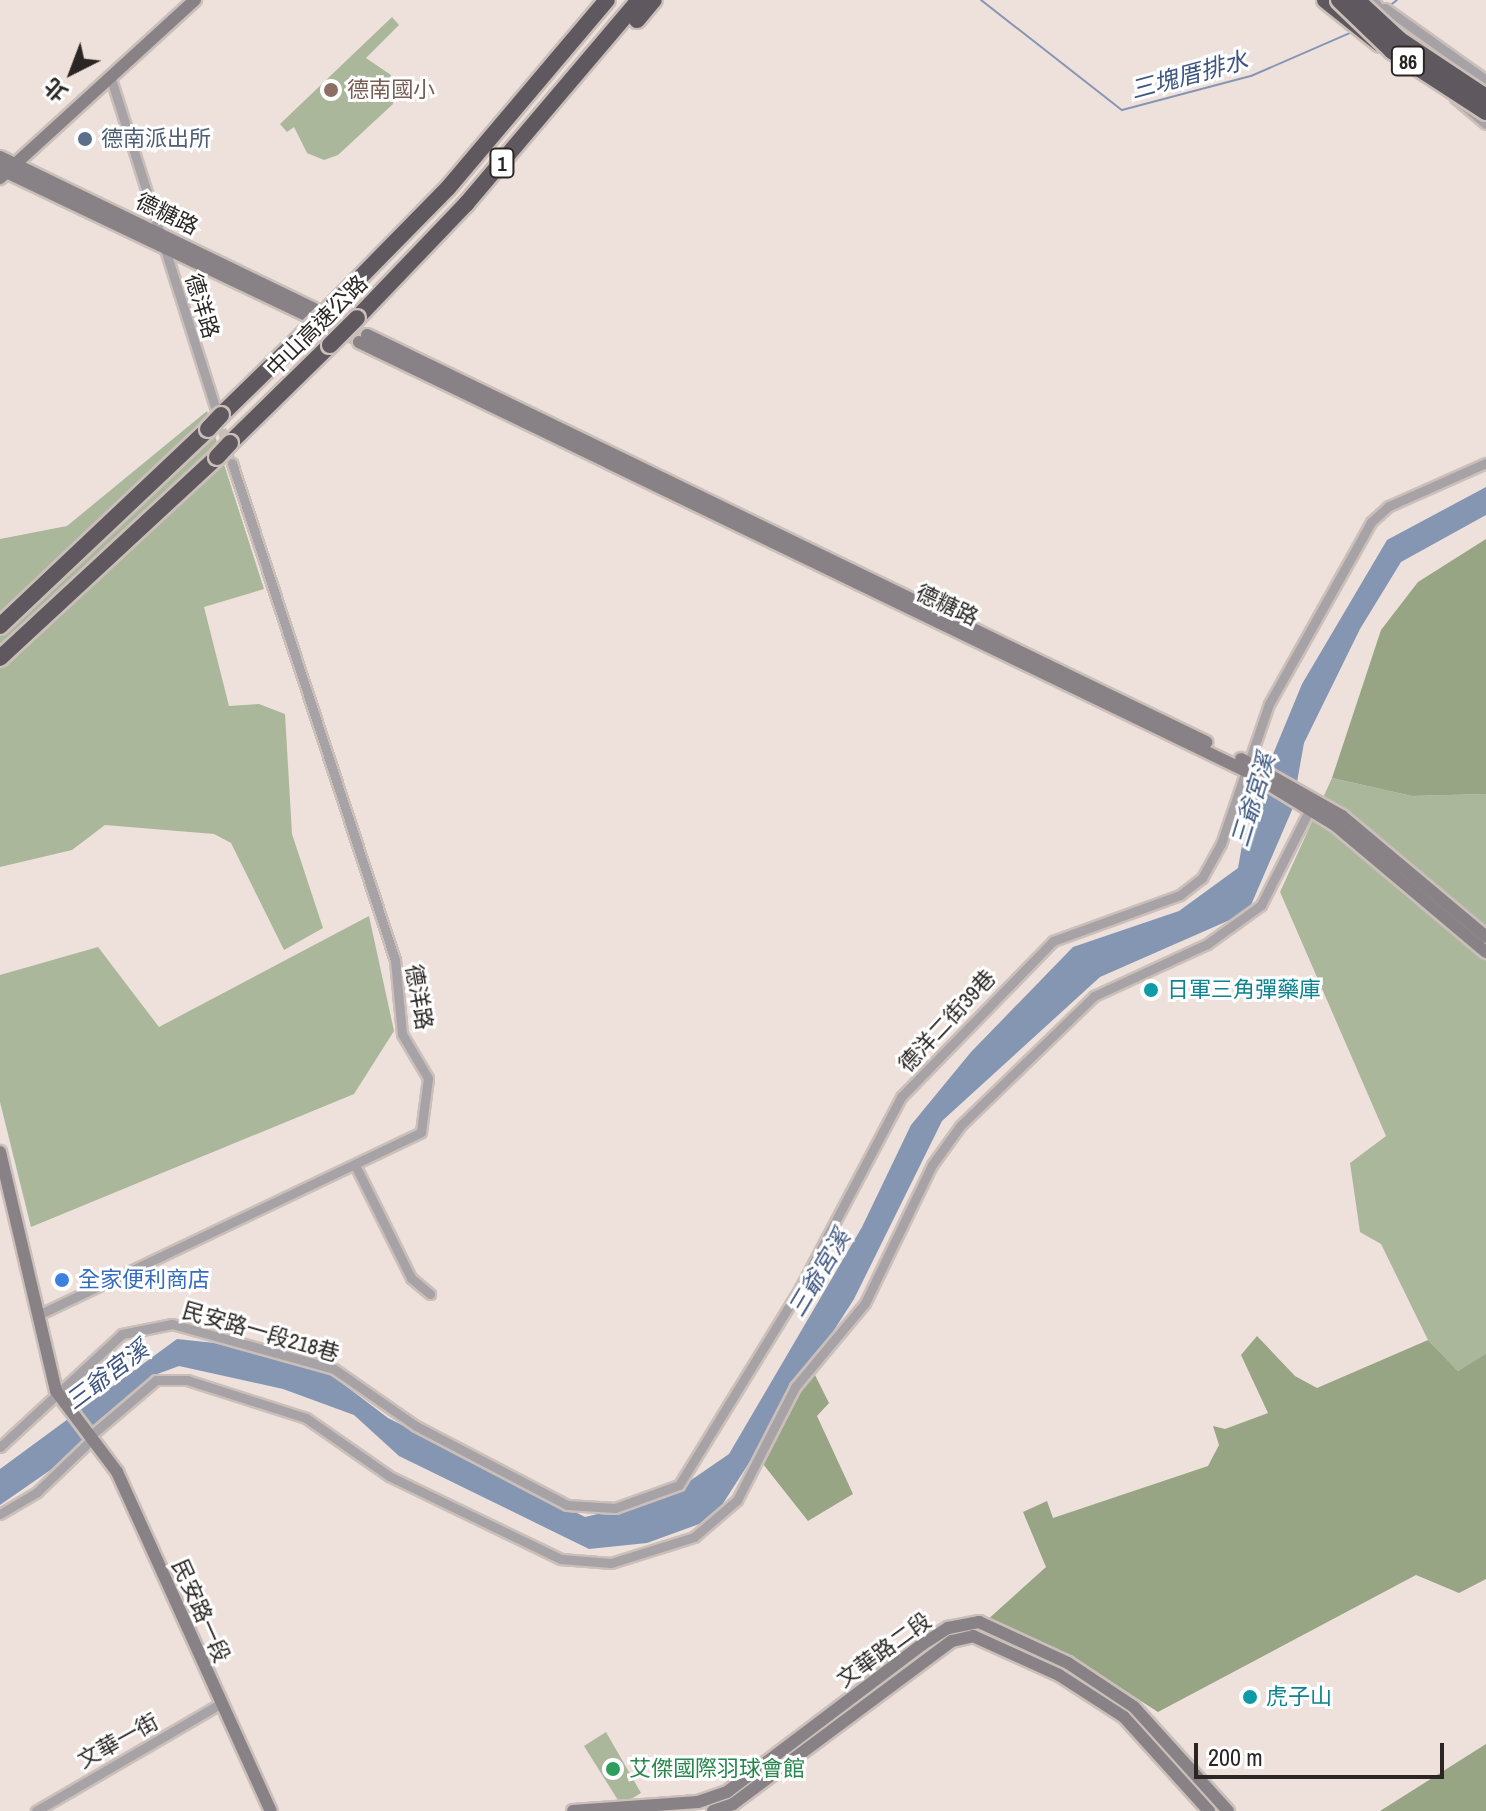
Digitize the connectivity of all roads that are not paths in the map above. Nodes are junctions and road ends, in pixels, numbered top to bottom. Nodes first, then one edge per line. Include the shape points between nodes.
1 (195, 0) edge
2 (596, 0) edge
3 (607, 0) edge
4 (639, 0) edge
5 (654, 0) edge
6 (1325, 0) edge
7 (1339, 0) edge
8 (1357, 0) edge
9 (1366, 0) edge
10 (1374, 0) edge
11 (1396, 45) junction
12 (111, 79) junction
13 (1486, 80) edge
14 (536, 88) junction
15 (564, 94) junction
16 (1486, 97) edge
17 (1486, 112) edge
18 (1486, 124) edge
19 (0, 157) edge
20 (6, 171) edge
21 (163, 239) junction
22 (309, 319) junction
23 (363, 339) tunnel mouth
24 (218, 411) junction
25 (224, 460) junction
26 (1486, 463) edge
27 (0, 626) edge
28 (0, 658) edge
29 (1248, 767) junction
30 (1309, 801) junction
31 (1486, 937) edge
32 (1486, 952) edge
33 (0, 1152) edge
34 (356, 1167) junction
35 (430, 1294) dead end
36 (38, 1315) junction
37 (58, 1395) junction
38 (416, 1426) joint
39 (89, 1437) junction
40 (0, 1447) edge
41 (0, 1514) edge
42 (220, 1704) junction
43 (604, 1810) edge
44 (36, 1811) edge
45 (271, 1811) edge
46 (573, 1811) edge
47 (713, 1811) edge
48 (1209, 1811) edge
49 (1228, 1811) edge

1 - 12 street
2 - 14 highway via 542,69
3 - 14 highway, 中山高速公路 / 1
4 - 15 highway, 中山高速公路 / 1
5 - 15 highway via 582,87
6 - 11 highway, bridge
7 - 11 highway, 86, bridge
8 - 11 highway, 86, bridge
9 - 11 highway, bridge
10 - 13 street
10 - 18 street via 1464,109
11 - 16 highway, 86, bridge
11 - 17 highway, 86, bridge
12 - 20 street
12 - 21 street, 德洋路
14 - 22 highway, 中山高速公路 / 1, bridge via 332,306
15 - 25 highway, 中山高速公路 / 1, bridge via 357,318 230,443
19 - 20 street, 德糖路
20 - 21 street, 德糖路
21 - 22 street, 德糖路
21 - 24 street, 德洋路
22 - 24 highway, 中山高速公路 / 1
23 - 29 street, 德糖路
24 - 27 highway, 中山高速公路 / 1, bridge via 208,429
25 - 28 highway, 中山高速公路 / 1
25 - 34 street, 德洋路 via 395,960 402,1034 428,1078 417,1140
26 - 29 street, 德洋二街39巷 via 1389,506 1371,522 1282,678
29 - 30 street, 德糖路
29 - 38 street, 德洋二街39巷 via 1221,844 1197,884 1053,941 901,1097 856,1171 813,1265 679,1485 615,1508 575,1507
30 - 31 street, 德糖路
30 - 32 street, 德糖路
30 - 39 street via 1261,905 1207,944 1103,989 960,1126 932,1165 865,1303 795,1387 737,1500 694,1537 611,1563 561,1559 389,1476 306,1418 187,1380 156,1380
33 - 36 street
34 - 35 street via 411,1278
34 - 36 street, 德洋路
36 - 37 street
37 - 38 street, 民安路一段218巷 via 122,1334 183,1325 334,1369
37 - 39 street, 民安路一段
37 - 40 street, 民安路一段218巷
39 - 41 street via 37,1492
39 - 42 street, 民安路一段 via 117,1472
42 - 44 street, 文華一街
42 - 45 street, 民安路一段
43 - 46 street, 文華路二段
43 - 49 street, 文華路二段 via 727,1792 923,1644 948,1628 979,1622 1068,1663 1134,1707
47 - 48 street, 文華路二段 via 733,1804 952,1641 973,1636 1059,1675 1124,1717

